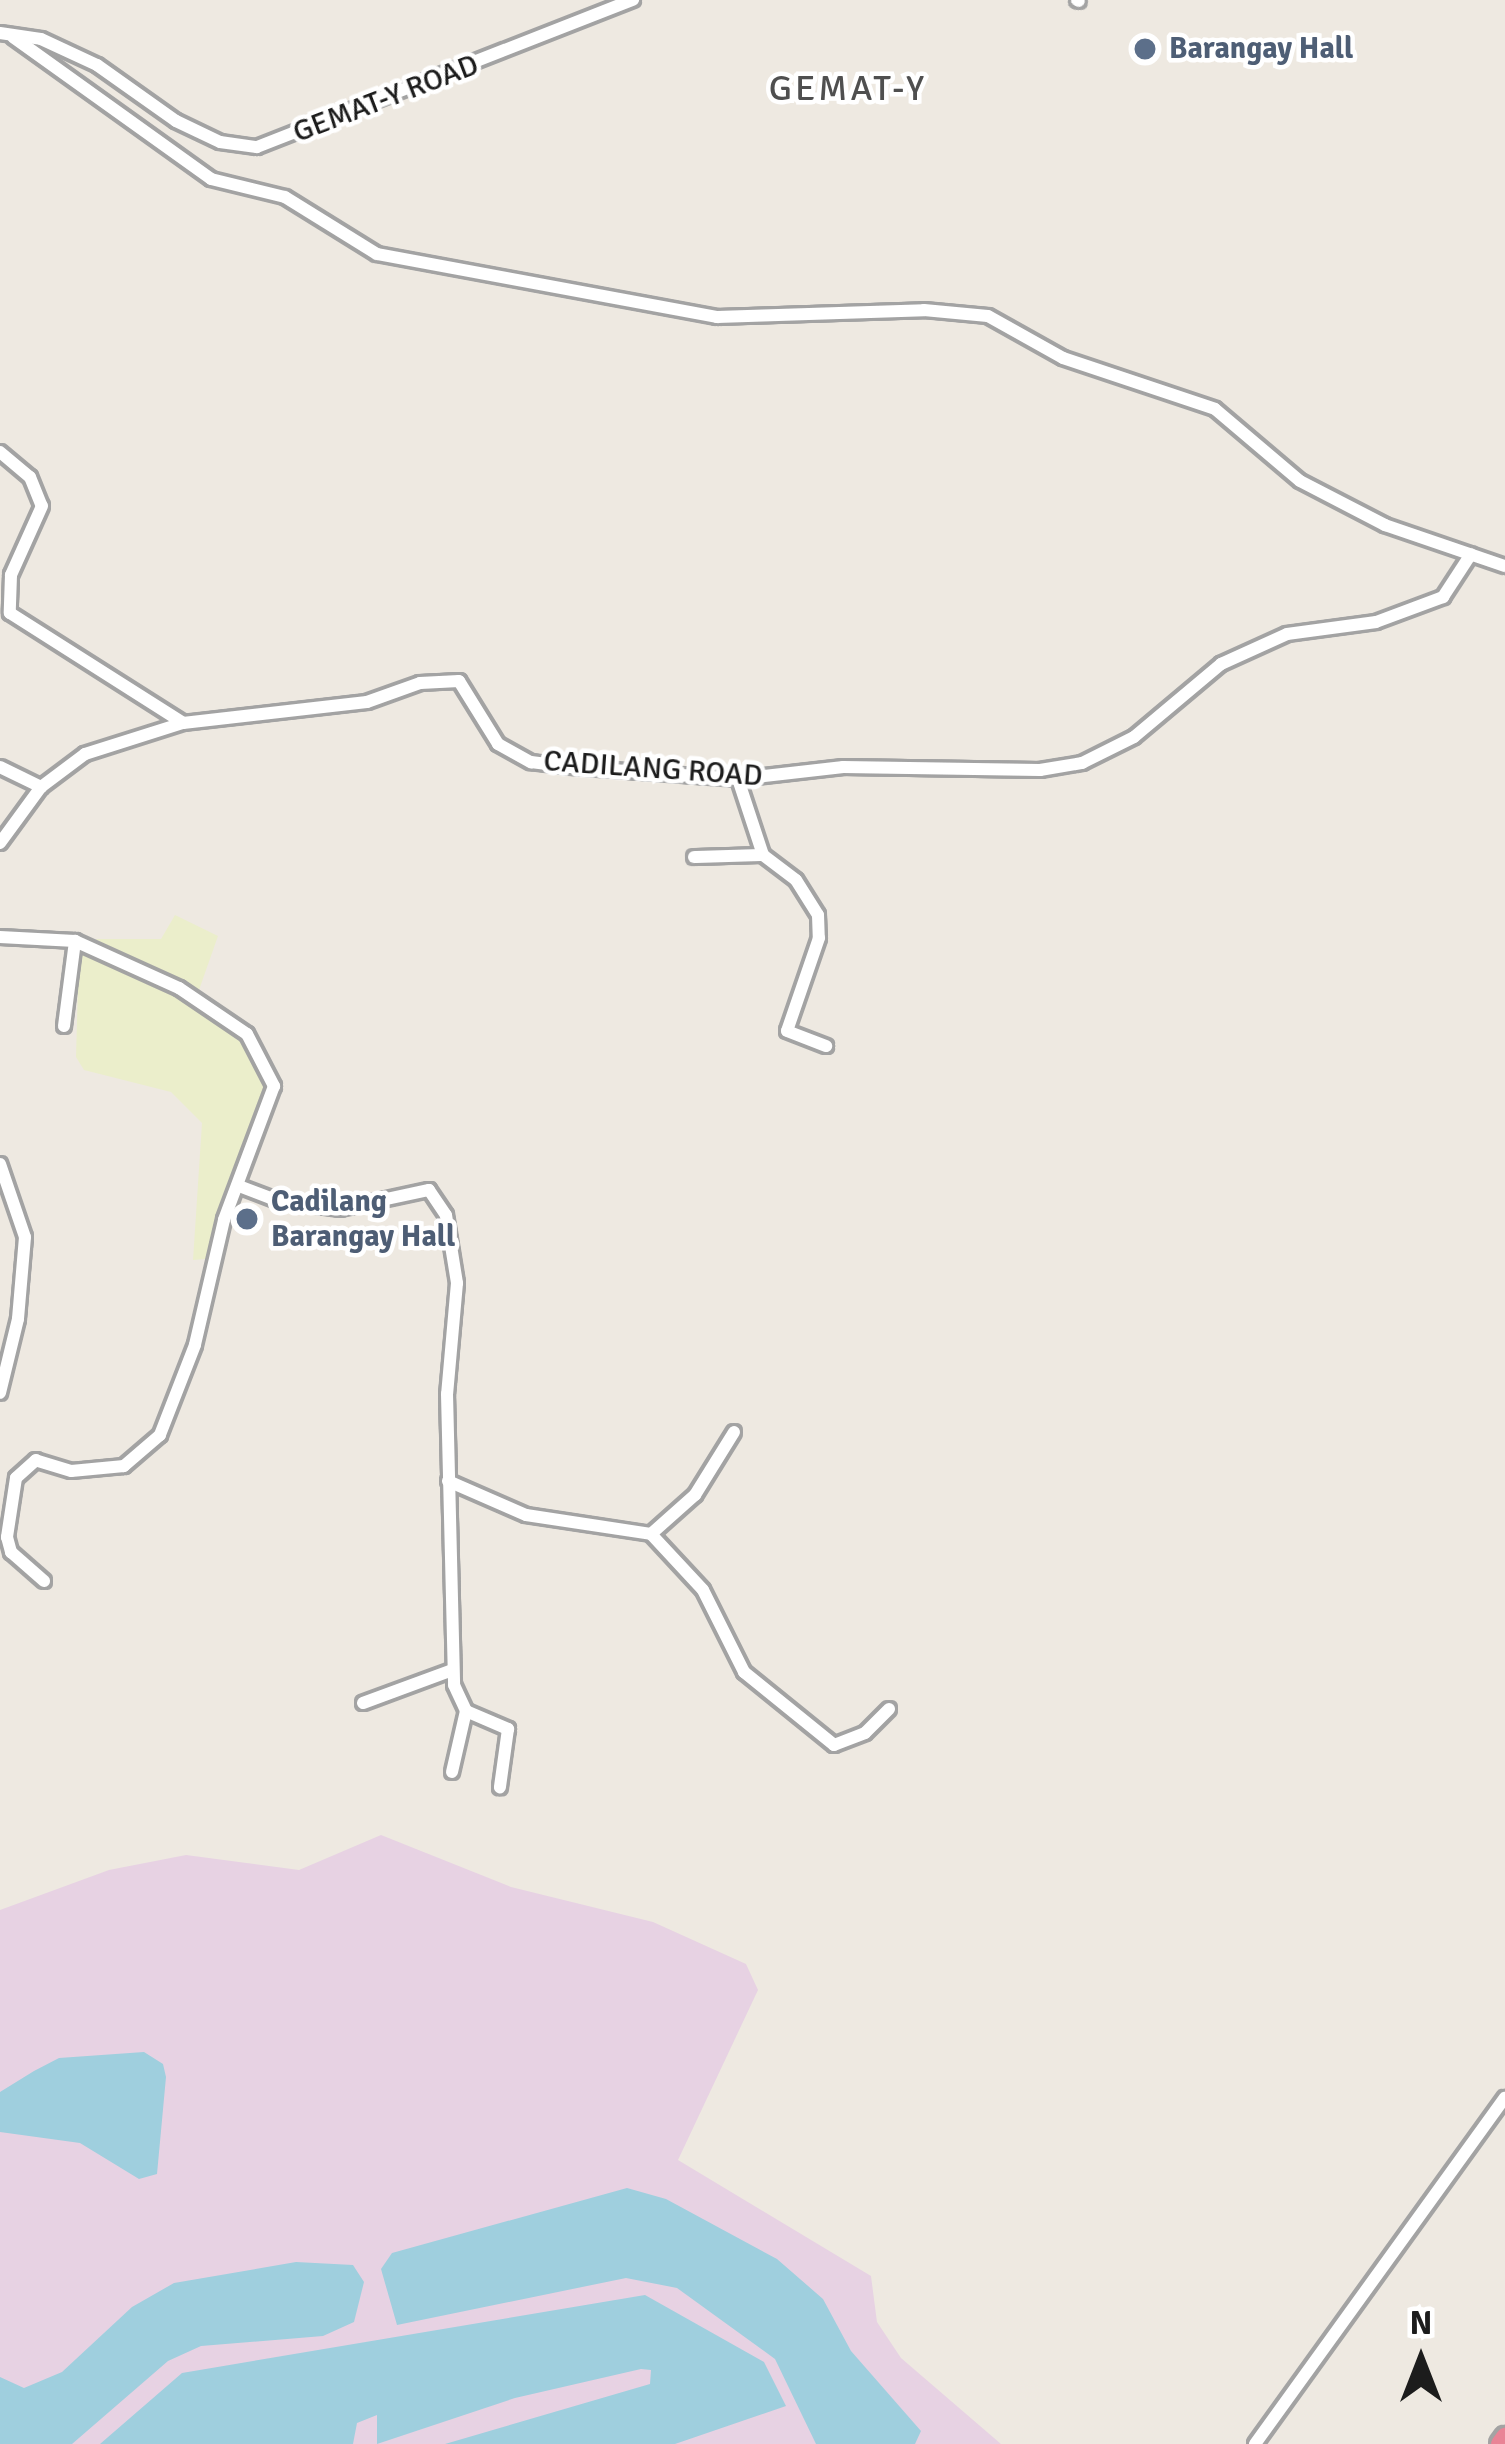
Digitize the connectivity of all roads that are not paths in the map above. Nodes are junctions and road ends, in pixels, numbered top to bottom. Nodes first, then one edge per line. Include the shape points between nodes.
1 (632, 0) edge
2 (6, 35) edge
3 (0, 452) edge
4 (1471, 554) junction
5 (1505, 566) edge
6 (183, 723) junction
7 (0, 767) edge
8 (738, 779) junction
9 (41, 787) junction
10 (0, 843) edge
11 (763, 855) junction
12 (694, 857) dead end
13 (0, 938) edge
14 (74, 941) junction
15 (64, 1026) dead end
16 (826, 1046) dead end
17 (0, 1164) edge
18 (239, 1186) junction
19 (0, 1393) edge
20 (734, 1432) dead end
21 (448, 1481) junction
22 (651, 1534) junction
23 (44, 1581) dead end
24 (452, 1670) junction
25 (363, 1703) dead end
26 (889, 1709) dead end
27 (466, 1711) junction
28 (452, 1772) dead end
29 (500, 1787) dead end
30 (1505, 2098) edge
31 (1256, 2444) edge

1 - 2 street, GEMAT-Y ROAD via 257,147 220,142 41,39
2 - 4 street via 176,158 212,179 285,197 377,254 717,316 988,316 1063,358 1215,409 1300,481 1385,525
3 - 6 street via 30,478 42,506 11,575 10,613
4 - 5 street
4 - 8 street, CADILANG ROAD via 1443,597 1376,622 1287,634 1221,664 1134,737 1082,763 843,767
6 - 8 street, CADILANG ROAD via 327,708 459,681 497,744 532,762
6 - 9 street, CADILANG ROAD via 86,754
7 - 9 street
8 - 11 street
9 - 10 street, CADILANG ROAD
11 - 12 street
11 - 16 street via 796,880 818,915 820,938 787,1031
13 - 14 street
14 - 15 street
14 - 18 street via 179,988 247,1034 274,1086
17 - 19 street via 25,1237 18,1319
18 - 21 street via 340,1209 380,1204 412,1188 438,1197 457,1283
18 - 23 street via 182,1383 145,1455 124,1466 71,1471 36,1460 16,1478 11,1552
20 - 22 street via 694,1495
21 - 22 street via 526,1515
21 - 24 street
22 - 26 street via 704,1590 745,1672 816,1734 847,1744
24 - 25 street
24 - 27 street
27 - 28 street
27 - 29 street via 508,1729
30 - 31 street

